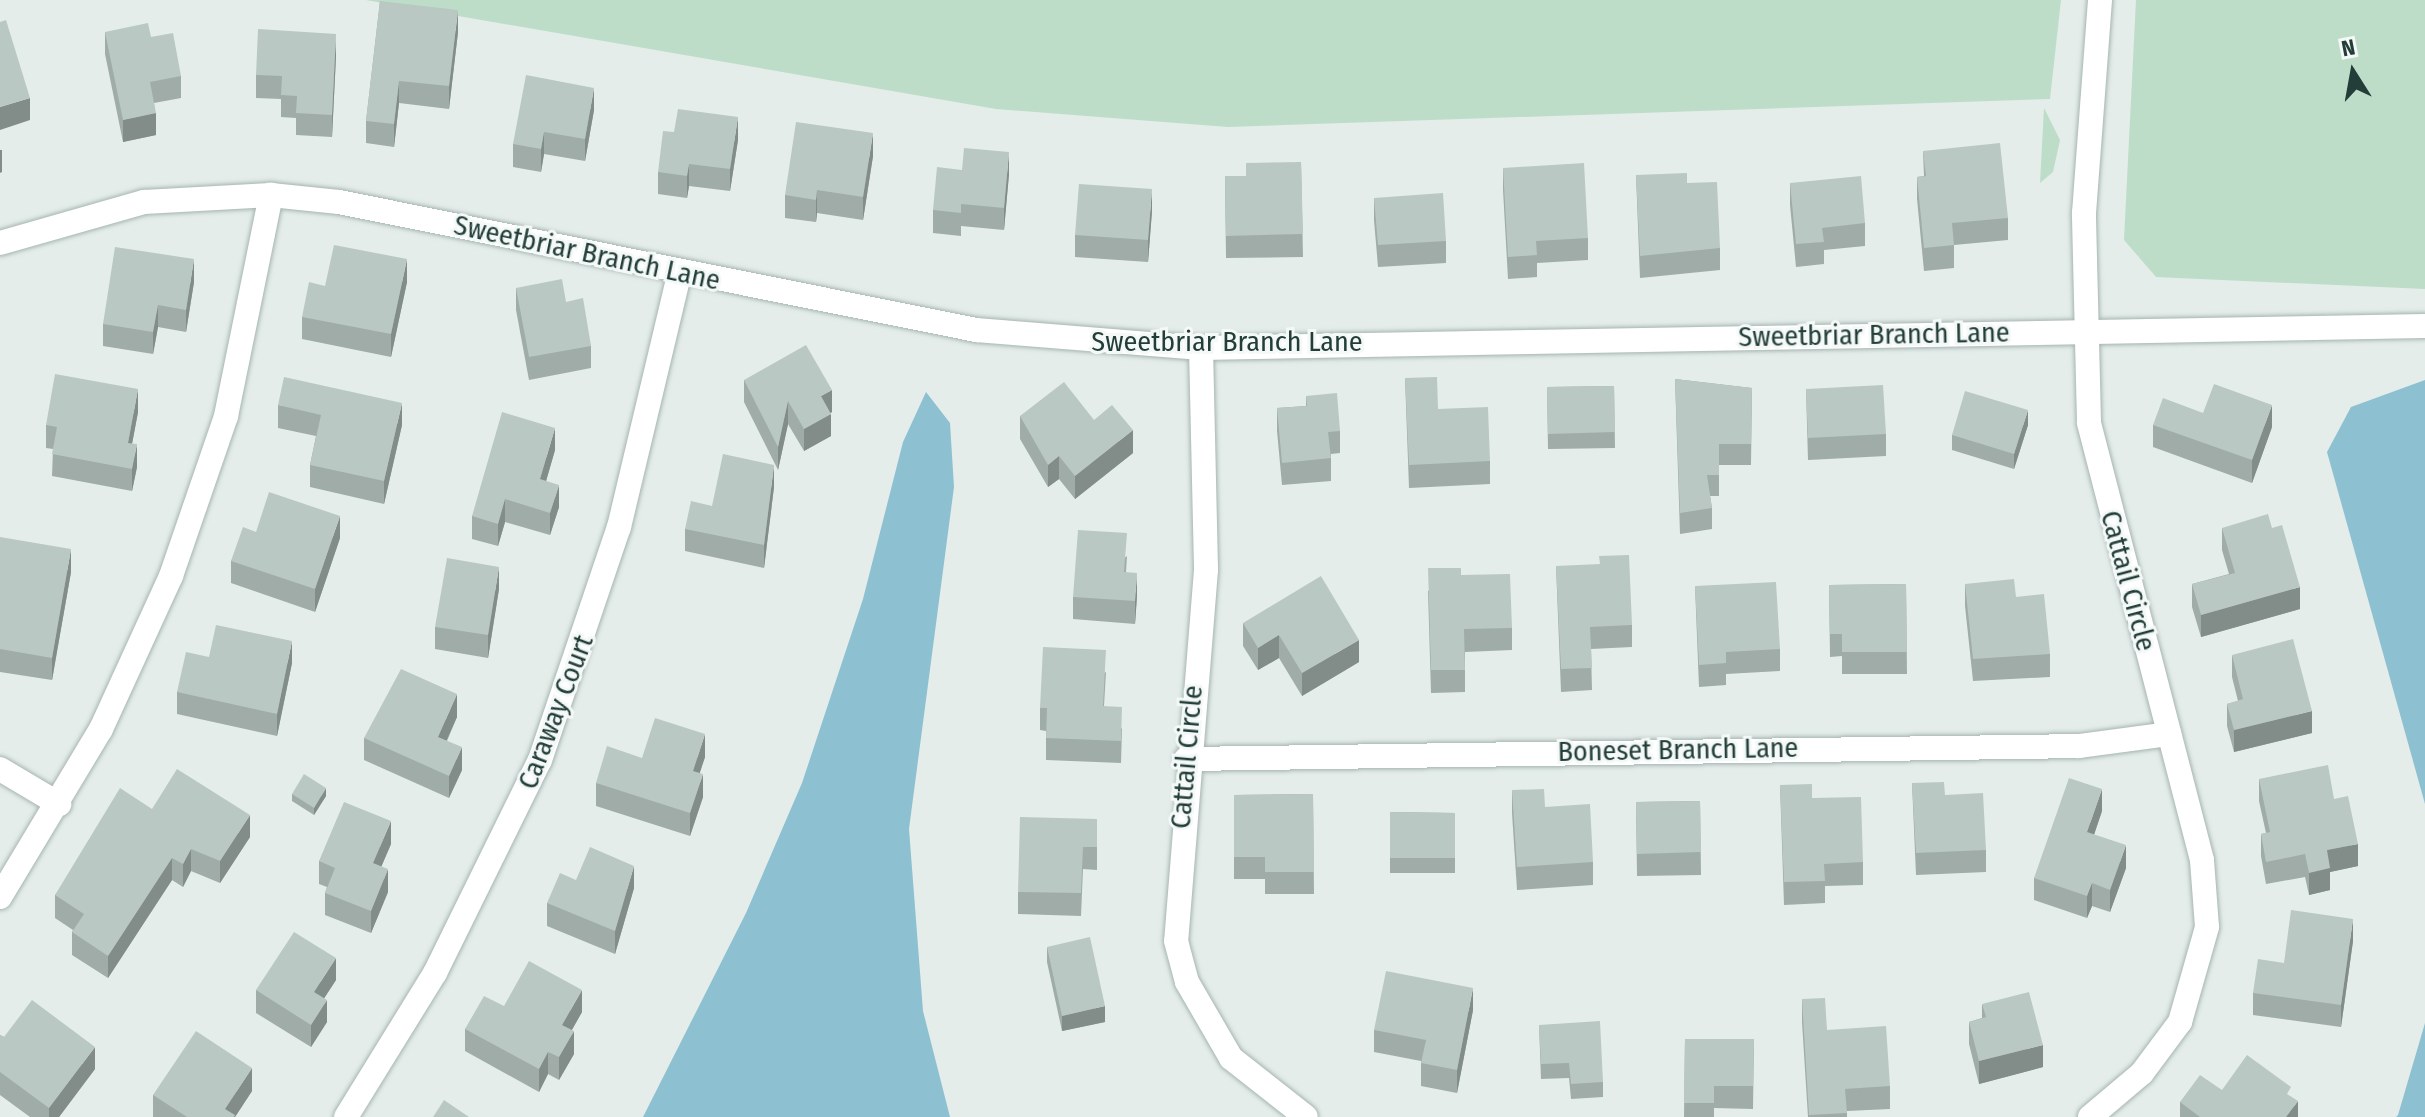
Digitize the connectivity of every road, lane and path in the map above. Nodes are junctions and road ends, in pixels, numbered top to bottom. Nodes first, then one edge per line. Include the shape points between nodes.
1 (2100, 0) edge
2 (271, 195) junction
3 (0, 243) edge
4 (680, 271) junction
5 (2425, 326) edge
6 (2085, 331) junction
7 (1201, 348) junction
8 (2169, 734) junction
9 (1186, 759) junction
10 (0, 769) edge
11 (59, 804) junction
12 (0, 897) edge
13 (346, 1117) edge
14 (1306, 1117) edge
15 (2090, 1117) edge

1 - 6 street, Cattail Circle via 2085,150
2 - 3 street, Sweetbriar Branch Lane via 144,202
2 - 4 street, Sweetbriar Branch Lane via 339,202
2 - 11 street via 252,306 201,497 138,653
4 - 7 street, Sweetbriar Branch Lane via 976,330
4 - 13 street, Caraway Court via 619,527 540,760 435,973
5 - 6 street, Sweetbriar Branch Lane
6 - 7 street, Sweetbriar Branch Lane
6 - 8 street, Cattail Circle via 2100,479
7 - 9 street, Cattail Circle via 1206,570
8 - 9 street, Boneset Branch Lane via 2079,746
8 - 15 street, Cattail Circle via 2202,860 2202,959 2162,1048
9 - 14 street, Cattail Circle via 1174,909 1187,982 1231,1058
10 - 11 street
11 - 12 street

